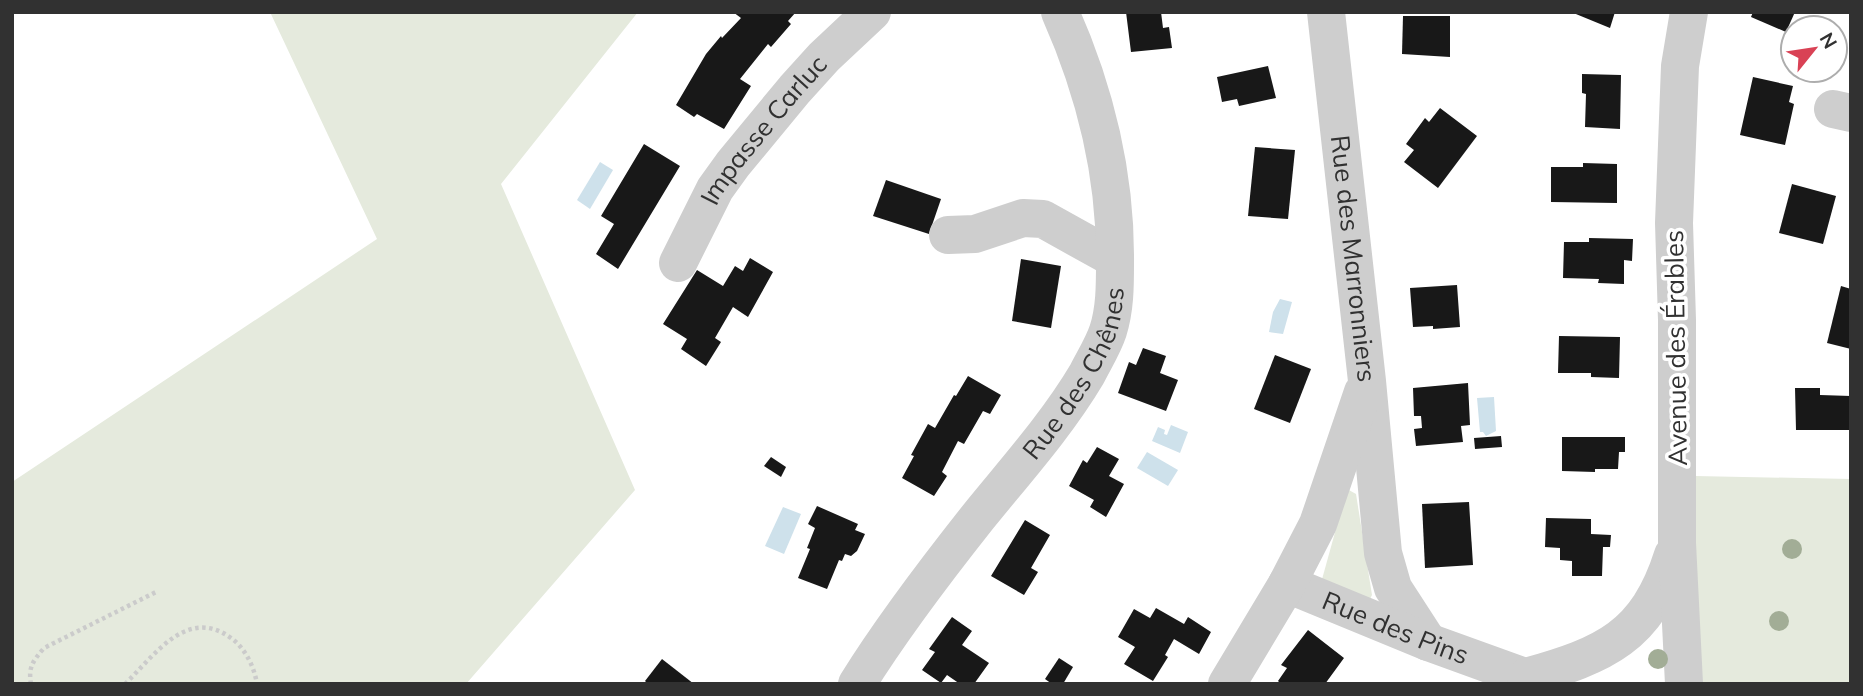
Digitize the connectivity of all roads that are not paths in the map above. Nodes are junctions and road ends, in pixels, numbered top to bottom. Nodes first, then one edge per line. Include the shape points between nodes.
1 (872, 12) edge
2 (1060, 12) edge
3 (1326, 12) edge
4 (1689, 12) edge
5 (948, 235) dead end
6 (1115, 259) junction
7 (678, 263) dead end
8 (1367, 381) junction
9 (1335, 470) junction
10 (1374, 470) junction
11 (1677, 543) junction
12 (1287, 584) junction
13 (1428, 642) junction
14 (1535, 680) edge
15 (857, 684) edge
16 (1227, 684) edge
17 (1685, 684) edge

1 - 7 street, Impasse Carluc via 824,57 733,164 715,189
2 - 6 street, Rue des Chênes via 1096,106 1113,191
3 - 8 street, Rue des Marronniers
4 - 11 street, Avenue des Érables via 1680,65 1674,223
5 - 6 street via 975,234 1023,218 1043,219
6 - 15 street, Rue des Chênes via 1108,333 1070,402 977,519
8 - 9 street, Rue des Marronniers
8 - 10 street
9 - 10 street
9 - 12 street, Rue des Marronniers via 1318,524
10 - 13 street via 1388,575
11 - 14 street via 1660,590 1634,627 1610,645
11 - 17 street, Avenue des Érables
12 - 13 street, Rue des Pins
12 - 16 street, Rue des Marronniers
13 - 14 street, Rue des Pins

